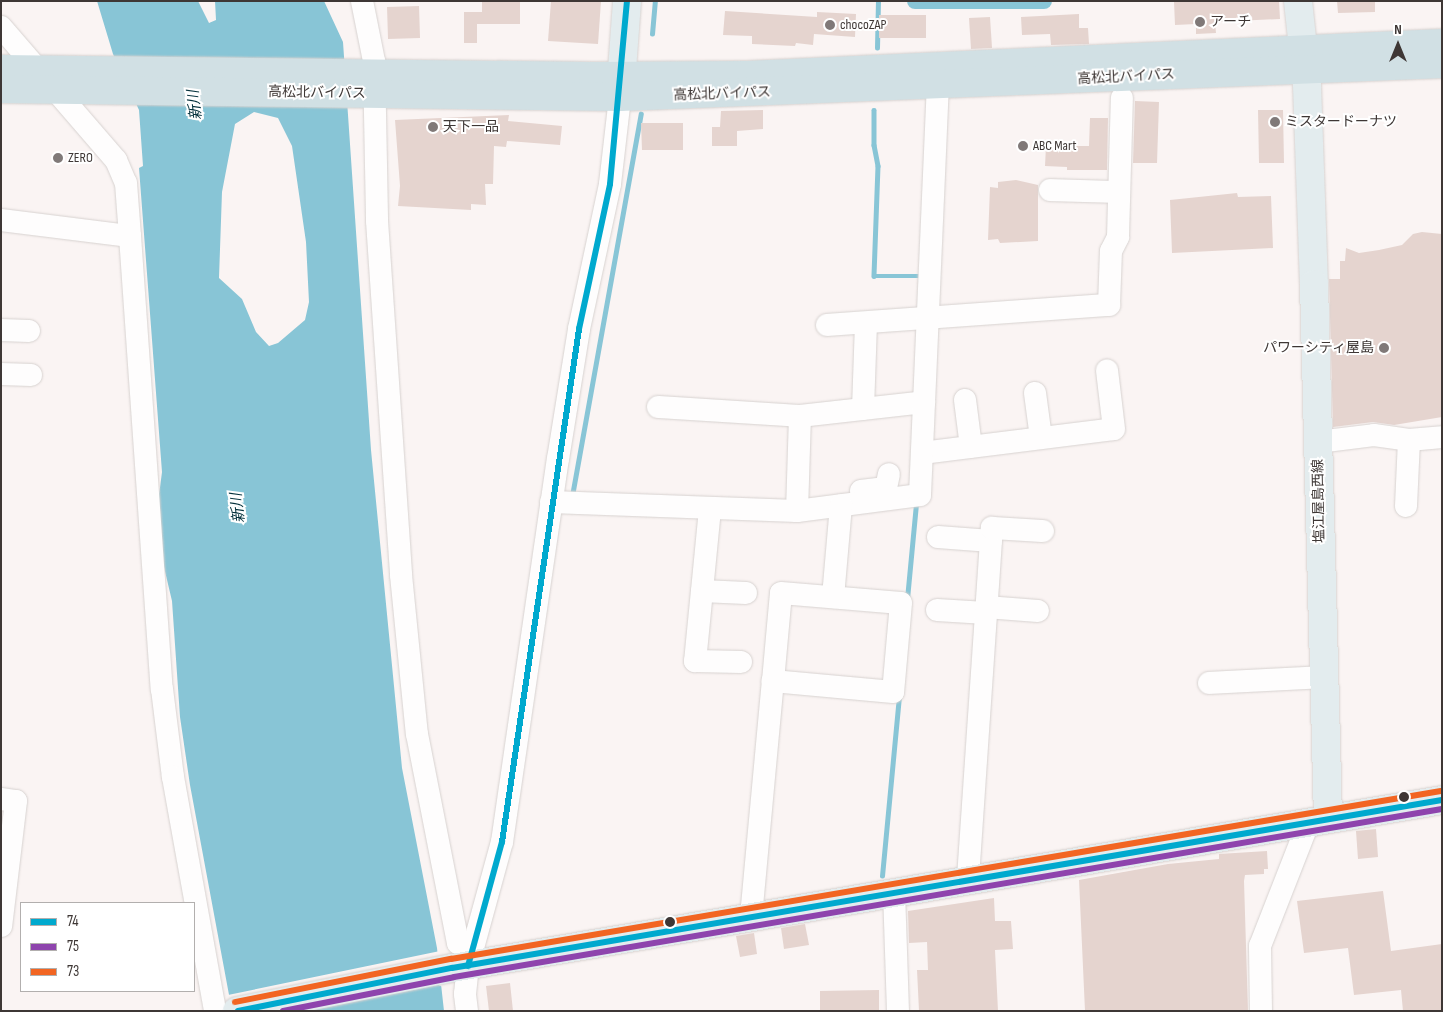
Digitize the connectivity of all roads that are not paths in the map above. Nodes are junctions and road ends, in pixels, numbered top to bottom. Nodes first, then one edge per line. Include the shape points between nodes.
1 (362, 1) edge
2 (627, 1) edge
3 (1298, 1) edge
4 (1, 27) edge
5 (1442, 43) edge
6 (1302, 59) junction
7 (1442, 64) edge
8 (1, 69) edge
9 (53, 80) junction
10 (371, 84) junction
11 (621, 86) junction
12 (938, 86) junction
13 (1, 89) edge
14 (1122, 98) dead end
15 (1050, 190) dead end
16 (1119, 192) junction
17 (1, 220) edge
18 (130, 236) junction
19 (928, 319) junction
20 (866, 323) junction
21 (827, 325) dead end
22 (1, 330) edge
23 (29, 332) dead end
24 (1107, 370) dead end
25 (1, 374) edge
26 (31, 375) dead end
27 (1035, 393) dead end
28 (965, 400) dead end
29 (924, 402) junction
30 (658, 407) dead end
31 (862, 409) junction
32 (800, 416) junction
33 (1442, 437) edge
34 (1041, 438) junction
35 (1409, 440) junction
36 (1318, 442) junction
37 (971, 447) junction
38 (922, 453) junction
39 (889, 474) dead end
40 (551, 502) junction
41 (792, 503) junction
42 (841, 505) junction
43 (1406, 506) dead end
44 (710, 508) junction
45 (1043, 531) dead end
46 (938, 537) dead end
47 (991, 541) junction
48 (702, 591) junction
49 (746, 593) dead end
50 (833, 597) junction
51 (937, 610) dead end
52 (986, 610) junction
53 (1038, 611) dead end
54 (741, 662) dead end
55 (1324, 677) junction
56 (773, 681) junction
57 (1209, 683) dead end
58 (1, 799) edge
59 (1442, 800) edge
60 (1318, 819) junction
61 (968, 878) junction
62 (894, 891) junction
63 (751, 917) junction
64 (1, 926) edge
65 (464, 961) junction
66 (215, 1011) edge
67 (237, 1011) edge
68 (468, 1011) edge
69 (898, 1011) edge
70 (1261, 1011) edge

1 - 10 street
2 - 11 main road
3 - 6 main road, 塩江屋島西線
4 - 9 street
5 - 6 highway, 高松北バイパス
6 - 7 highway, 高松北バイパス
6 - 11 highway, 高松北バイパス via 747,75
6 - 12 highway, 高松北バイパス
6 - 36 main road, 塩江屋島西線 via 1306,85
8 - 9 highway, 高松北バイパス
9 - 10 highway, 高松北バイパス
9 - 13 highway, 高松北バイパス
9 - 18 street via 116,160 126,183
10 - 11 highway, 高松北バイパス
10 - 65 street via 388,396 417,734
11 - 12 highway, 高松北バイパス
11 - 40 street via 610,184 579,329
12 - 19 street
14 - 16 street
15 - 16 street
16 - 19 street via 1118,237 1111,250 1109,305
17 - 18 street
18 - 66 street via 162,689 173,777
19 - 20 street
19 - 29 street
20 - 21 street
20 - 31 street
22 - 23 street
24 - 34 street via 1114,429
25 - 26 street
27 - 34 street
28 - 37 street
29 - 31 street
29 - 38 street
30 - 32 street
31 - 32 street
32 - 41 street
33 - 35 street
34 - 37 street
35 - 36 street via 1374,435
35 - 43 street
36 - 55 main road, 塩江屋島西線
37 - 38 street
38 - 42 street via 920,495
39 - 41 street via 886,488
40 - 44 street
40 - 65 street via 502,842
41 - 42 street
41 - 44 street
42 - 50 street
44 - 48 street
45 - 47 street via 992,528
46 - 47 street
47 - 52 street
48 - 49 street
48 - 54 street via 696,661
50 - 56 street via 781,592
50 - 56 street via 901,603 893,692
51 - 52 street
52 - 53 street
52 - 61 street
55 - 57 street
55 - 60 main road, 塩江屋島西線
56 - 63 street
58 - 64 street via 16,802
59 - 60 main road
60 - 61 main road
60 - 70 street via 1260,946
61 - 62 main road
62 - 63 main road
62 - 69 street
63 - 65 main road
65 - 67 main road
65 - 68 street

